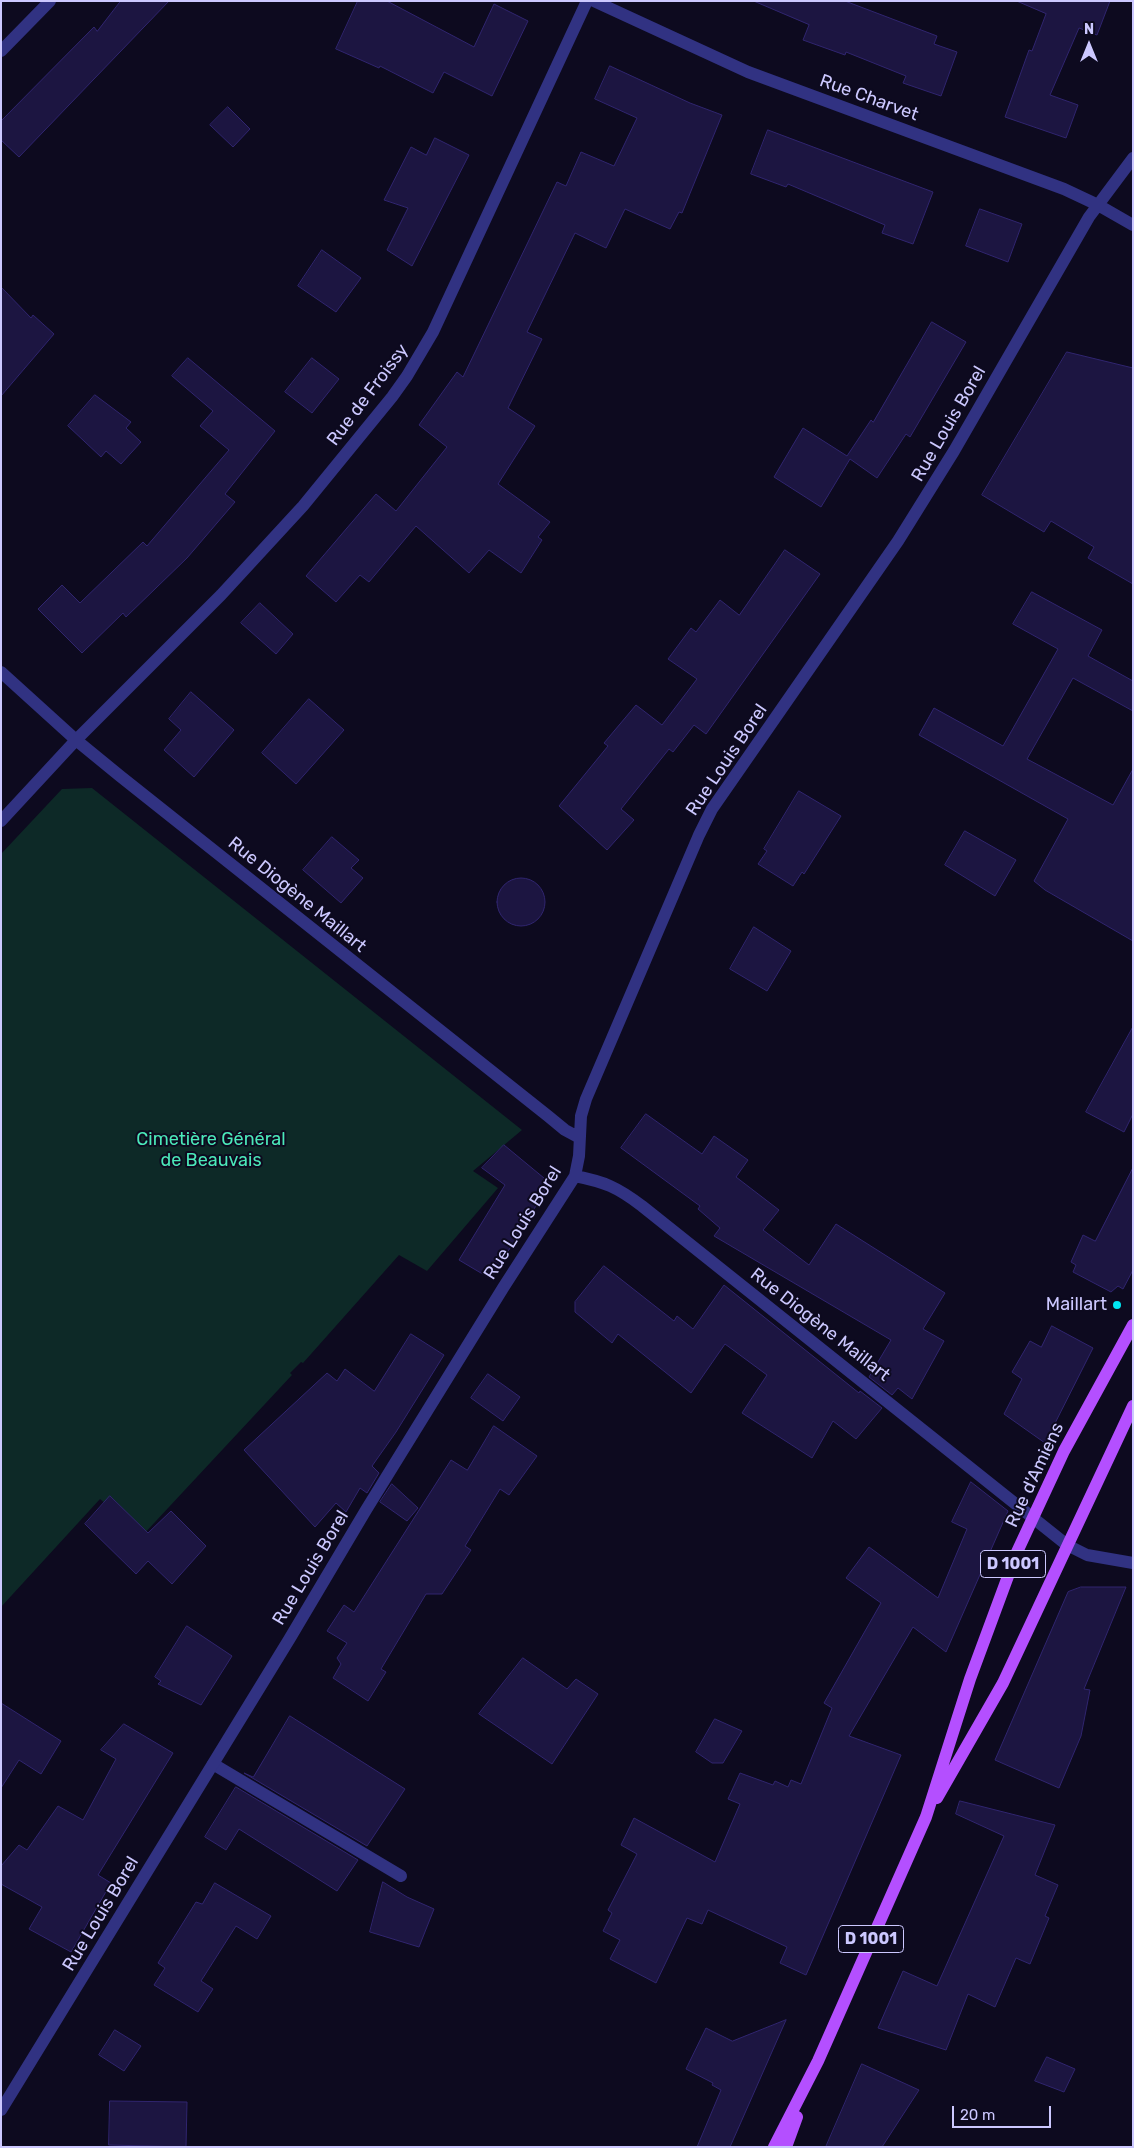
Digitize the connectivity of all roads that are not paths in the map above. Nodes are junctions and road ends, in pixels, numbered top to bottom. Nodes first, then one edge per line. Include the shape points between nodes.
1 (50, 1) edge
2 (587, 1) edge
3 (594, 1) edge
4 (1, 51) edge
5 (1133, 158) edge
6 (1098, 204) junction
7 (1133, 225) edge
8 (1, 672) edge
9 (76, 740) junction
10 (1, 821) edge
11 (578, 1137) junction
12 (575, 1176) junction
13 (1133, 1325) edge
14 (1133, 1406) edge
15 (1033, 1518) junction
16 (1067, 1545) junction
17 (1133, 1563) edge
18 (213, 1764) junction
19 (926, 1817) junction
20 (402, 1876) dead end
21 (818, 2061) junction
22 (1, 2110) edge
23 (774, 2147) edge
24 (786, 2147) edge

1 - 4 street
2 - 9 street, Rue de Froissy via 433,332 407,376 375,419 259,555
3 - 6 street, Rue Charvet via 748,72 1045,181
5 - 6 street, Rue Louis Borel
6 - 7 street, Rue Charvet
6 - 11 street, Rue Louis Borel via 923,502 709,815 586,1099
8 - 9 street, Rue Diogène Maillart
9 - 10 street, Rue de Froissy
9 - 11 street, Rue Diogène Maillart via 432,1025
11 - 12 street, Rue Louis Borel
12 - 15 street, Rue Diogène Maillart via 603,1182 625,1193
12 - 18 street, Rue Louis Borel via 376,1493
13 - 15 main road, Rue d'Amiens / D 1001 via 1076,1429
14 - 16 main road, Rue d'Amiens / D 1001
15 - 16 street, Rue Diogène Maillart
15 - 19 main road, Rue d'Amiens / D 1001 via 1017,1552 970,1679
16 - 17 street, Rue Diogène Maillart via 1087,1554
16 - 19 main road, Rue d'Amiens / D 1001 via 1003,1682
18 - 20 street
18 - 22 street, Rue Louis Borel
19 - 21 main road, Rue d'Amiens / D 1001
21 - 23 main road, Rue d'Amiens / D 1001
21 - 24 main road, Rue d'Amiens / D 1001

